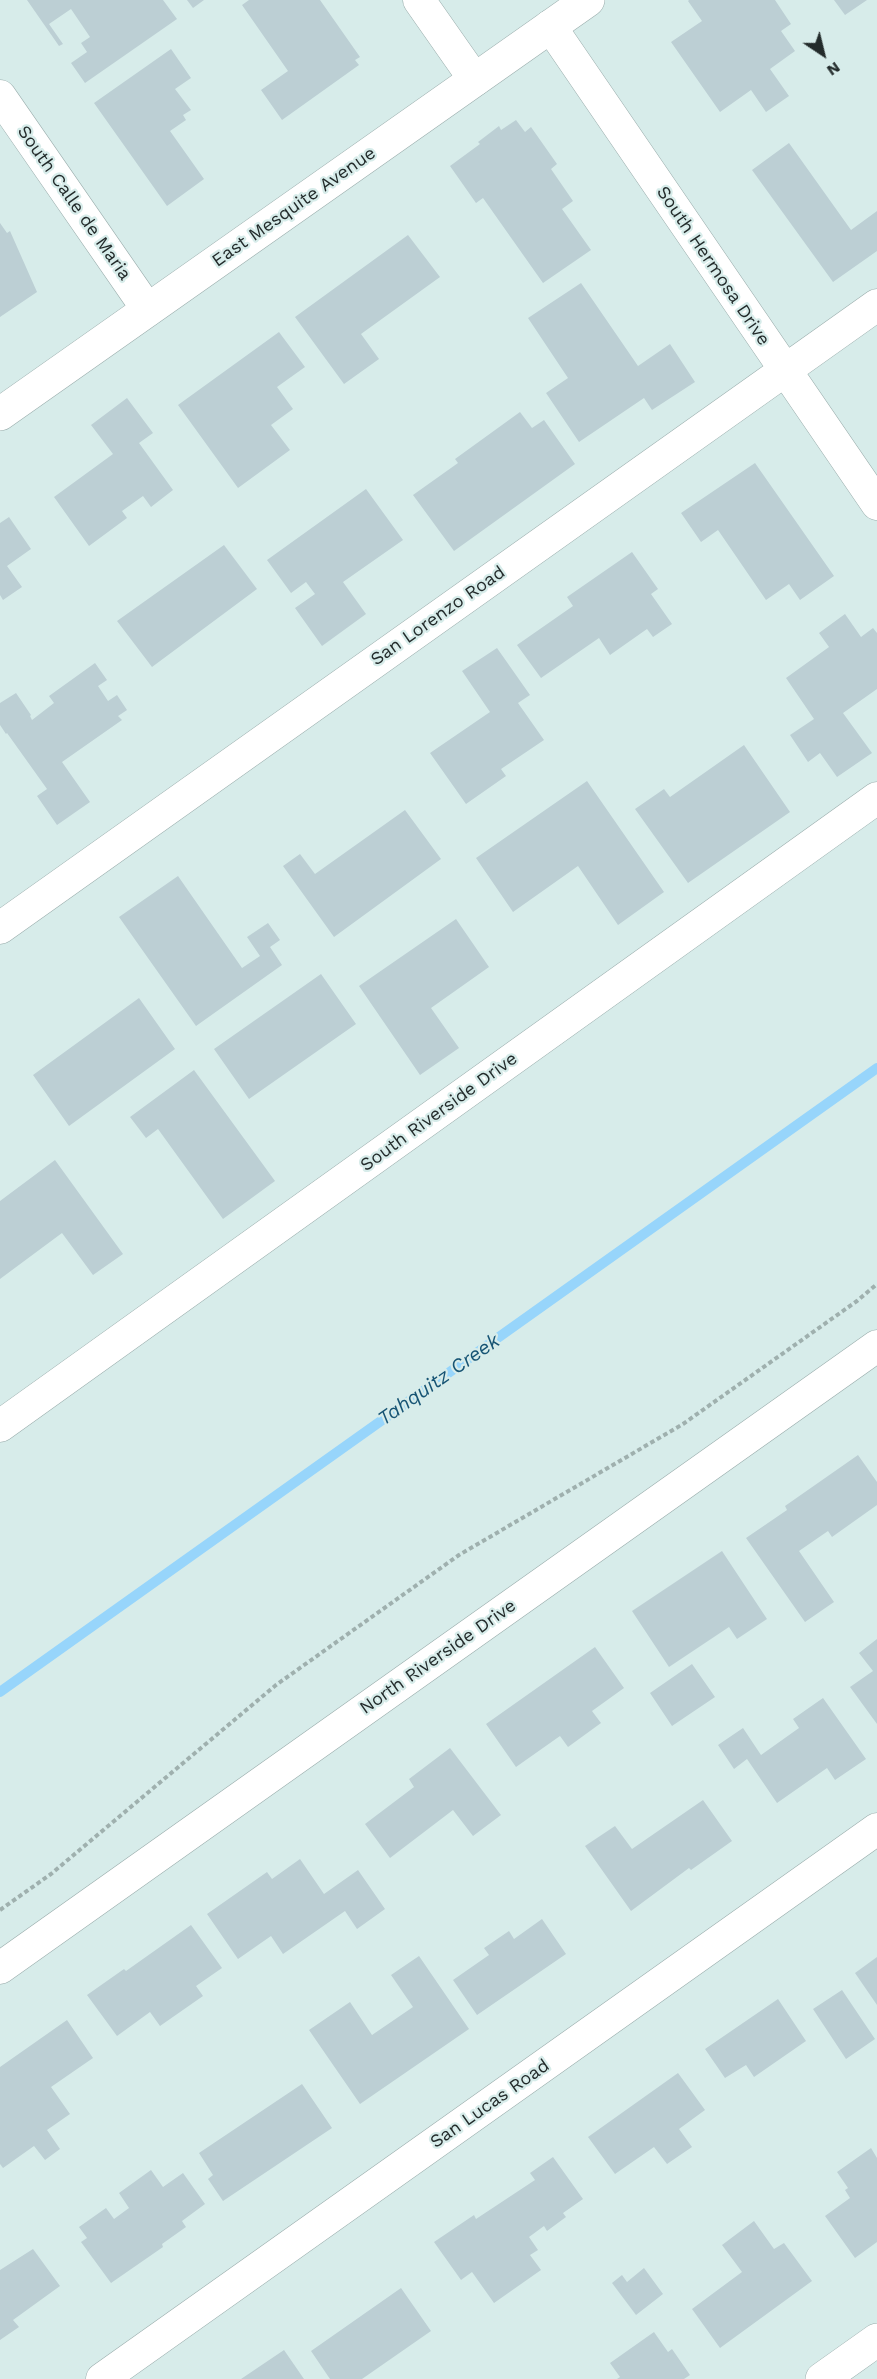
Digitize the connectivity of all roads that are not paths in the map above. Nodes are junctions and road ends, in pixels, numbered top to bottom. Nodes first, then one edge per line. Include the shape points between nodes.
1 (419, 0) edge
2 (588, 0) edge
3 (550, 26) junction
4 (475, 80) junction
5 (0, 96) edge
6 (877, 305) edge
7 (148, 310) junction
8 (784, 371) junction
9 (0, 414) edge
10 (877, 504) edge
11 (877, 798) edge
12 (0, 928) edge
13 (877, 1346) edge
14 (0, 1426) edge
15 (877, 1829) edge
16 (0, 1968) edge
17 (877, 2340) edge
18 (102, 2379) edge
19 (822, 2379) edge

1 - 4 street
2 - 3 street, East Mesquite Avenue
3 - 4 street, East Mesquite Avenue
3 - 8 street, South Hermosa Drive
4 - 7 street, East Mesquite Avenue
5 - 7 street, South Calle de Maria
6 - 8 street, San Lorenzo Road
7 - 9 street, East Mesquite Avenue
8 - 10 street, South Hermosa Drive
8 - 12 street, San Lorenzo Road
11 - 14 street, South Riverside Drive
13 - 16 street, North Riverside Drive
15 - 18 street, San Lucas Road
17 - 19 street

